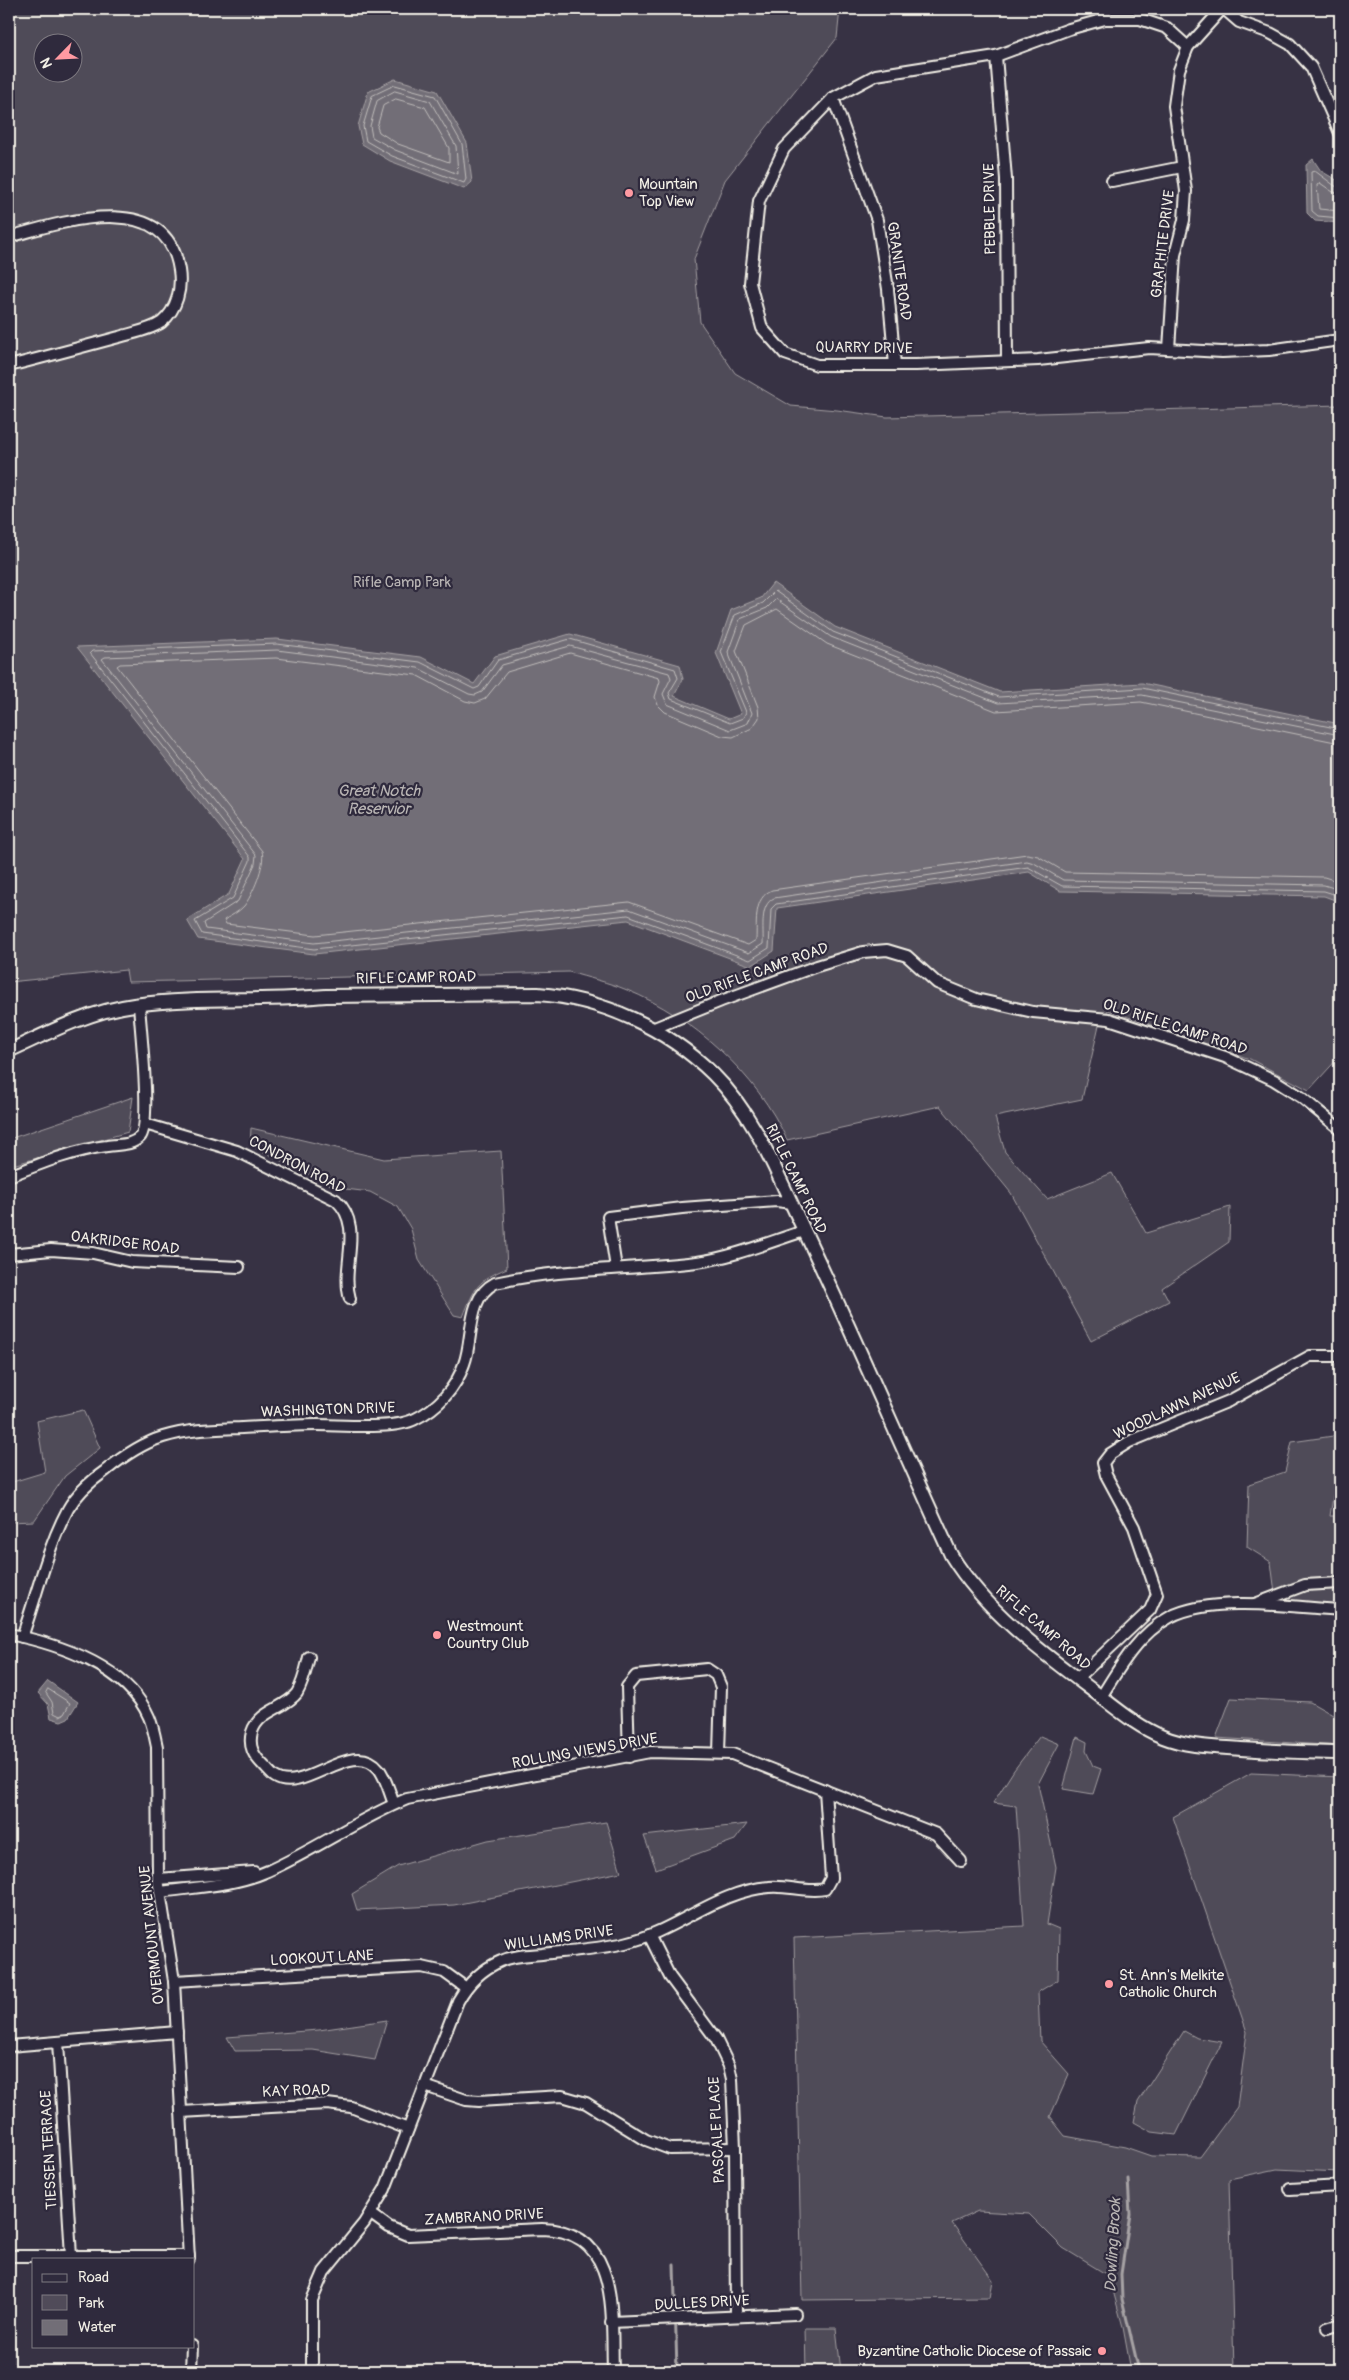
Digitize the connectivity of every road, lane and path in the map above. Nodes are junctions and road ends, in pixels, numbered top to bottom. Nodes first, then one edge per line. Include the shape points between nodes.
1 (1223, 9) edge
2 (1188, 47) junction
3 (996, 56) junction
4 (833, 98) junction
5 (1340, 133) edge
6 (1182, 167) junction
7 (1112, 181) dead end
8 (9, 237) edge
9 (1340, 340) edge
10 (1169, 349) junction
11 (1006, 361) junction
12 (895, 365) junction
13 (9, 366) edge
14 (139, 1004) junction
15 (652, 1029) junction
16 (9, 1051) edge
17 (145, 1124) junction
18 (1340, 1129) edge
19 (9, 1176) edge
20 (791, 1203) junction
21 (804, 1231) junction
22 (9, 1254) edge
23 (239, 1267) dead end
24 (616, 1268) junction
25 (350, 1299) dead end
26 (1340, 1356) edge
27 (1340, 1584) edge
28 (1252, 1605) junction
29 (1340, 1610) edge
30 (1126, 1633) junction
31 (9, 1634) edge
32 (22, 1637) junction
33 (1138, 1643) junction
34 (309, 1656) dead end
35 (1077, 1679) junction
36 (1101, 1697) junction
37 (1340, 1753) edge
38 (719, 1754) junction
39 (629, 1756) junction
40 (825, 1790) junction
41 (394, 1804) junction
42 (961, 1861) dead end
43 (267, 1871) junction
44 (158, 1879) junction
45 (160, 1892) junction
46 (650, 1935) junction
47 (174, 1981) junction
48 (466, 1988) junction
49 (177, 2032) junction
50 (58, 2042) junction
51 (9, 2046) edge
52 (425, 2086) junction
53 (181, 2112) junction
54 (408, 2129) junction
55 (735, 2148) junction
56 (1340, 2186) edge
57 (1290, 2189) dead end
58 (370, 2214) junction
59 (9, 2256) edge
60 (71, 2256) junction
61 (189, 2258) edge
62 (795, 2314) dead end
63 (736, 2316) junction
64 (611, 2322) junction
65 (1340, 2324) edge
66 (1327, 2328) dead end
67 (192, 2348) edge
68 (191, 2371) edge
69 (312, 2371) edge
70 (613, 2371) edge

1 - 2 street, GRAPHITE DRIVE
1 - 5 street via 1239,22 1290,44 1311,67
2 - 3 street, QUARRY DRIVE via 1167,28 1140,19 1105,19
2 - 6 street, GRAPHITE DRIVE via 1179,70 1174,106
3 - 4 street, QUARRY DRIVE via 876,75
3 - 11 street, PEBBLE DRIVE via 1006,179
4 - 12 street, GRANITE ROAD via 877,220
4 - 12 street, QUARRY DRIVE via 784,148 759,201 750,283 762,328 785,354 817,365
6 - 7 street
6 - 10 street, GRAPHITE DRIVE via 1186,191 1184,220 1175,255
8 - 13 street via 90,218 135,219 165,236 175,252 181,285 170,314 160,323
9 - 10 street, QUARRY DRIVE via 1269,350
10 - 11 street, QUARRY DRIVE
11 - 12 street, QUARRY DRIVE
14 - 15 street, RIFLE CAMP ROAD via 335,996 538,994 564,996 600,1005
14 - 16 street, RIFLE CAMP ROAD via 85,1016
14 - 17 street
15 - 18 street, OLD RIFLE CAMP ROAD via 817,966 862,952 886,950 907,956 937,983 976,999 1033,1012 1109,1019 1225,1057 1274,1080
15 - 20 street, RIFLE CAMP ROAD via 680,1046 730,1094 761,1141
17 - 19 street via 144,1131 133,1142 85,1150
17 - 25 street, CONDRON ROAD via 237,1151 336,1200 346,1209 350,1221
20 - 21 street, RIFLE CAMP ROAD
20 - 24 street via 692,1207 608,1217
21 - 24 street, WASHINGTON DRIVE via 718,1258
21 - 35 street, RIFLE CAMP ROAD via 960,1570 999,1614
22 - 23 street, OAKRIDGE ROAD via 51,1250 93,1253 140,1263
24 - 32 street, WASHINGTON DRIVE via 511,1279 488,1287 475,1307 465,1364 457,1379 438,1404 414,1420 388,1425 196,1430 162,1437 117,1461 76,1497 64,1519
26 - 30 street, WOODLAWN AVENUE via 1310,1356 1229,1401 1129,1442 1110,1454 1103,1463 1106,1475 1134,1527 1156,1594 1150,1610
27 - 28 street via 1305,1585
28 - 29 street
28 - 33 street via 1190,1610 1169,1618
30 - 33 street
30 - 35 street, WOODLAWN AVENUE
31 - 32 street, OVERMOUNT AVENUE
32 - 44 street, OVERMOUNT AVENUE via 54,1644 114,1675 149,1716 157,1746
33 - 36 street
34 - 41 street via 296,1694 262,1716 254,1727 250,1741 254,1755 276,1778 291,1780 350,1759 368,1761 379,1769
35 - 36 street, RIFLE CAMP ROAD
36 - 37 street, RIFLE CAMP ROAD via 1141,1726 1163,1737 1186,1743 1208,1748
38 - 39 street, ROLLING VIEWS DRIVE via 650,1752
38 - 39 street via 721,1687 716,1675 707,1670 636,1676 627,1687
38 - 40 street, ROLLING VIEWS DRIVE via 732,1754
39 - 41 street, ROLLING VIEWS DRIVE
40 - 42 street, ROLLING VIEWS DRIVE via 936,1834
40 - 46 street, WILLIAMS DRIVE via 831,1878 825,1889 812,1892 770,1886 743,1893
41 - 43 street, ROLLING VIEWS DRIVE
43 - 44 street, ROLLING VIEWS DRIVE
43 - 45 street, ROLLING VIEWS DRIVE via 233,1882
44 - 45 street, OVERMOUNT AVENUE
45 - 47 street, OVERMOUNT AVENUE
46 - 48 street, WILLIAMS DRIVE via 626,1943 503,1960 474,1978
46 - 55 street, PASCALE PLACE via 670,1977 707,2024 723,2051 732,2080
47 - 48 street, LOOKOUT LANE via 422,1967 444,1972
47 - 49 street, OVERMOUNT AVENUE
48 - 52 street, WILLIAMS DRIVE
49 - 50 street
49 - 53 street, OVERMOUNT AVENUE
50 - 51 street
50 - 60 street, TIESSEN TERRACE
52 - 54 street, WILLIAMS DRIVE
52 - 55 street via 466,2100 479,2101 562,2096 586,2103 646,2140 664,2147 683,2150
53 - 54 street, KAY ROAD via 326,2104 351,2107
53 - 61 street, OVERMOUNT AVENUE
54 - 58 street, WILLIAMS DRIVE via 385,2189
55 - 63 street, PASCALE PLACE
56 - 57 street
58 - 64 street, ZAMBRANO DRIVE via 393,2230 408,2235 542,2228 564,2231 586,2243 600,2259 607,2280
58 - 69 street, WILLIAMS DRIVE via 324,2272 315,2290 312,2300
59 - 60 street
60 - 61 street
62 - 63 street, DULLES DRIVE
63 - 64 street, DULLES DRIVE
64 - 70 street, ZAMBRANO DRIVE
65 - 66 street
67 - 68 street

